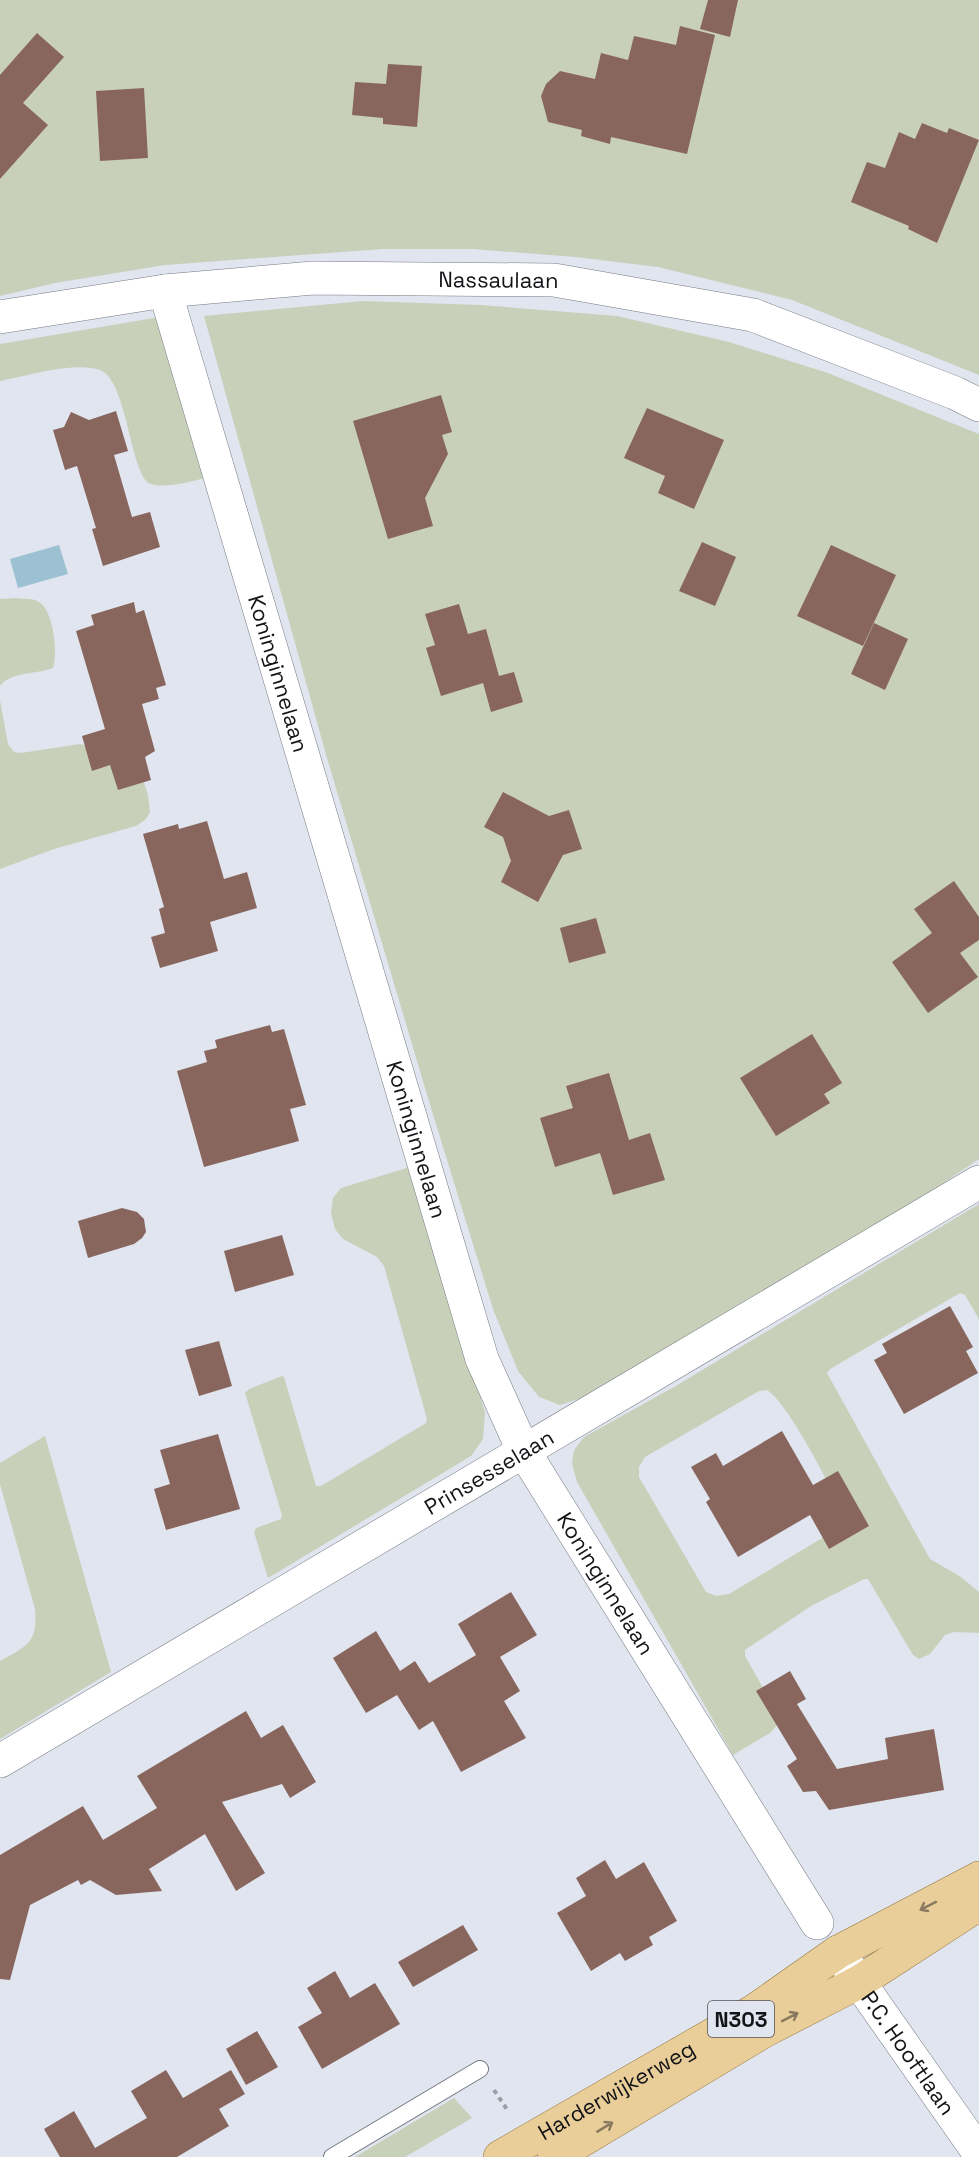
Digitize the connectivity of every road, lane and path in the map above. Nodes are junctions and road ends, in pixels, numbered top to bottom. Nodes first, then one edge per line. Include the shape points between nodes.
1 (165, 291) junction
2 (0, 317) edge
3 (979, 405) edge
4 (979, 1182) edge
5 (523, 1450) junction
6 (0, 1761) edge
7 (979, 1878) edge
8 (979, 1904) edge
9 (817, 1923) dead end
10 (838, 1952) junction
11 (859, 1982) junction
12 (480, 2069) joint
13 (510, 2115) dead end
14 (979, 2153) edge
15 (332, 2157) edge
16 (500, 2157) edge
17 (554, 2157) edge

1 - 2 street, Nassaulaan
1 - 3 street, Nassaulaan via 313,278 554,280 753,315
1 - 5 street, Koninginnelaan via 482,1359
4 - 5 street, Prinsesselaan
5 - 6 street, Prinsesselaan
5 - 9 street, Koninginnelaan
7 -> 10 main road, Harderwijkerweg / N303
8 - 11 main road, Harderwijkerweg / N303
10 - 11 street, P.C. Hooftlaan
10 - 16 main road, Harderwijkerweg / N303 via 754,2011
11 - 14 street, P.C. Hooftlaan
17 -> 11 main road, Harderwijkerweg / N303 via 764,2031
12 - 13 path
12 - 15 lane

